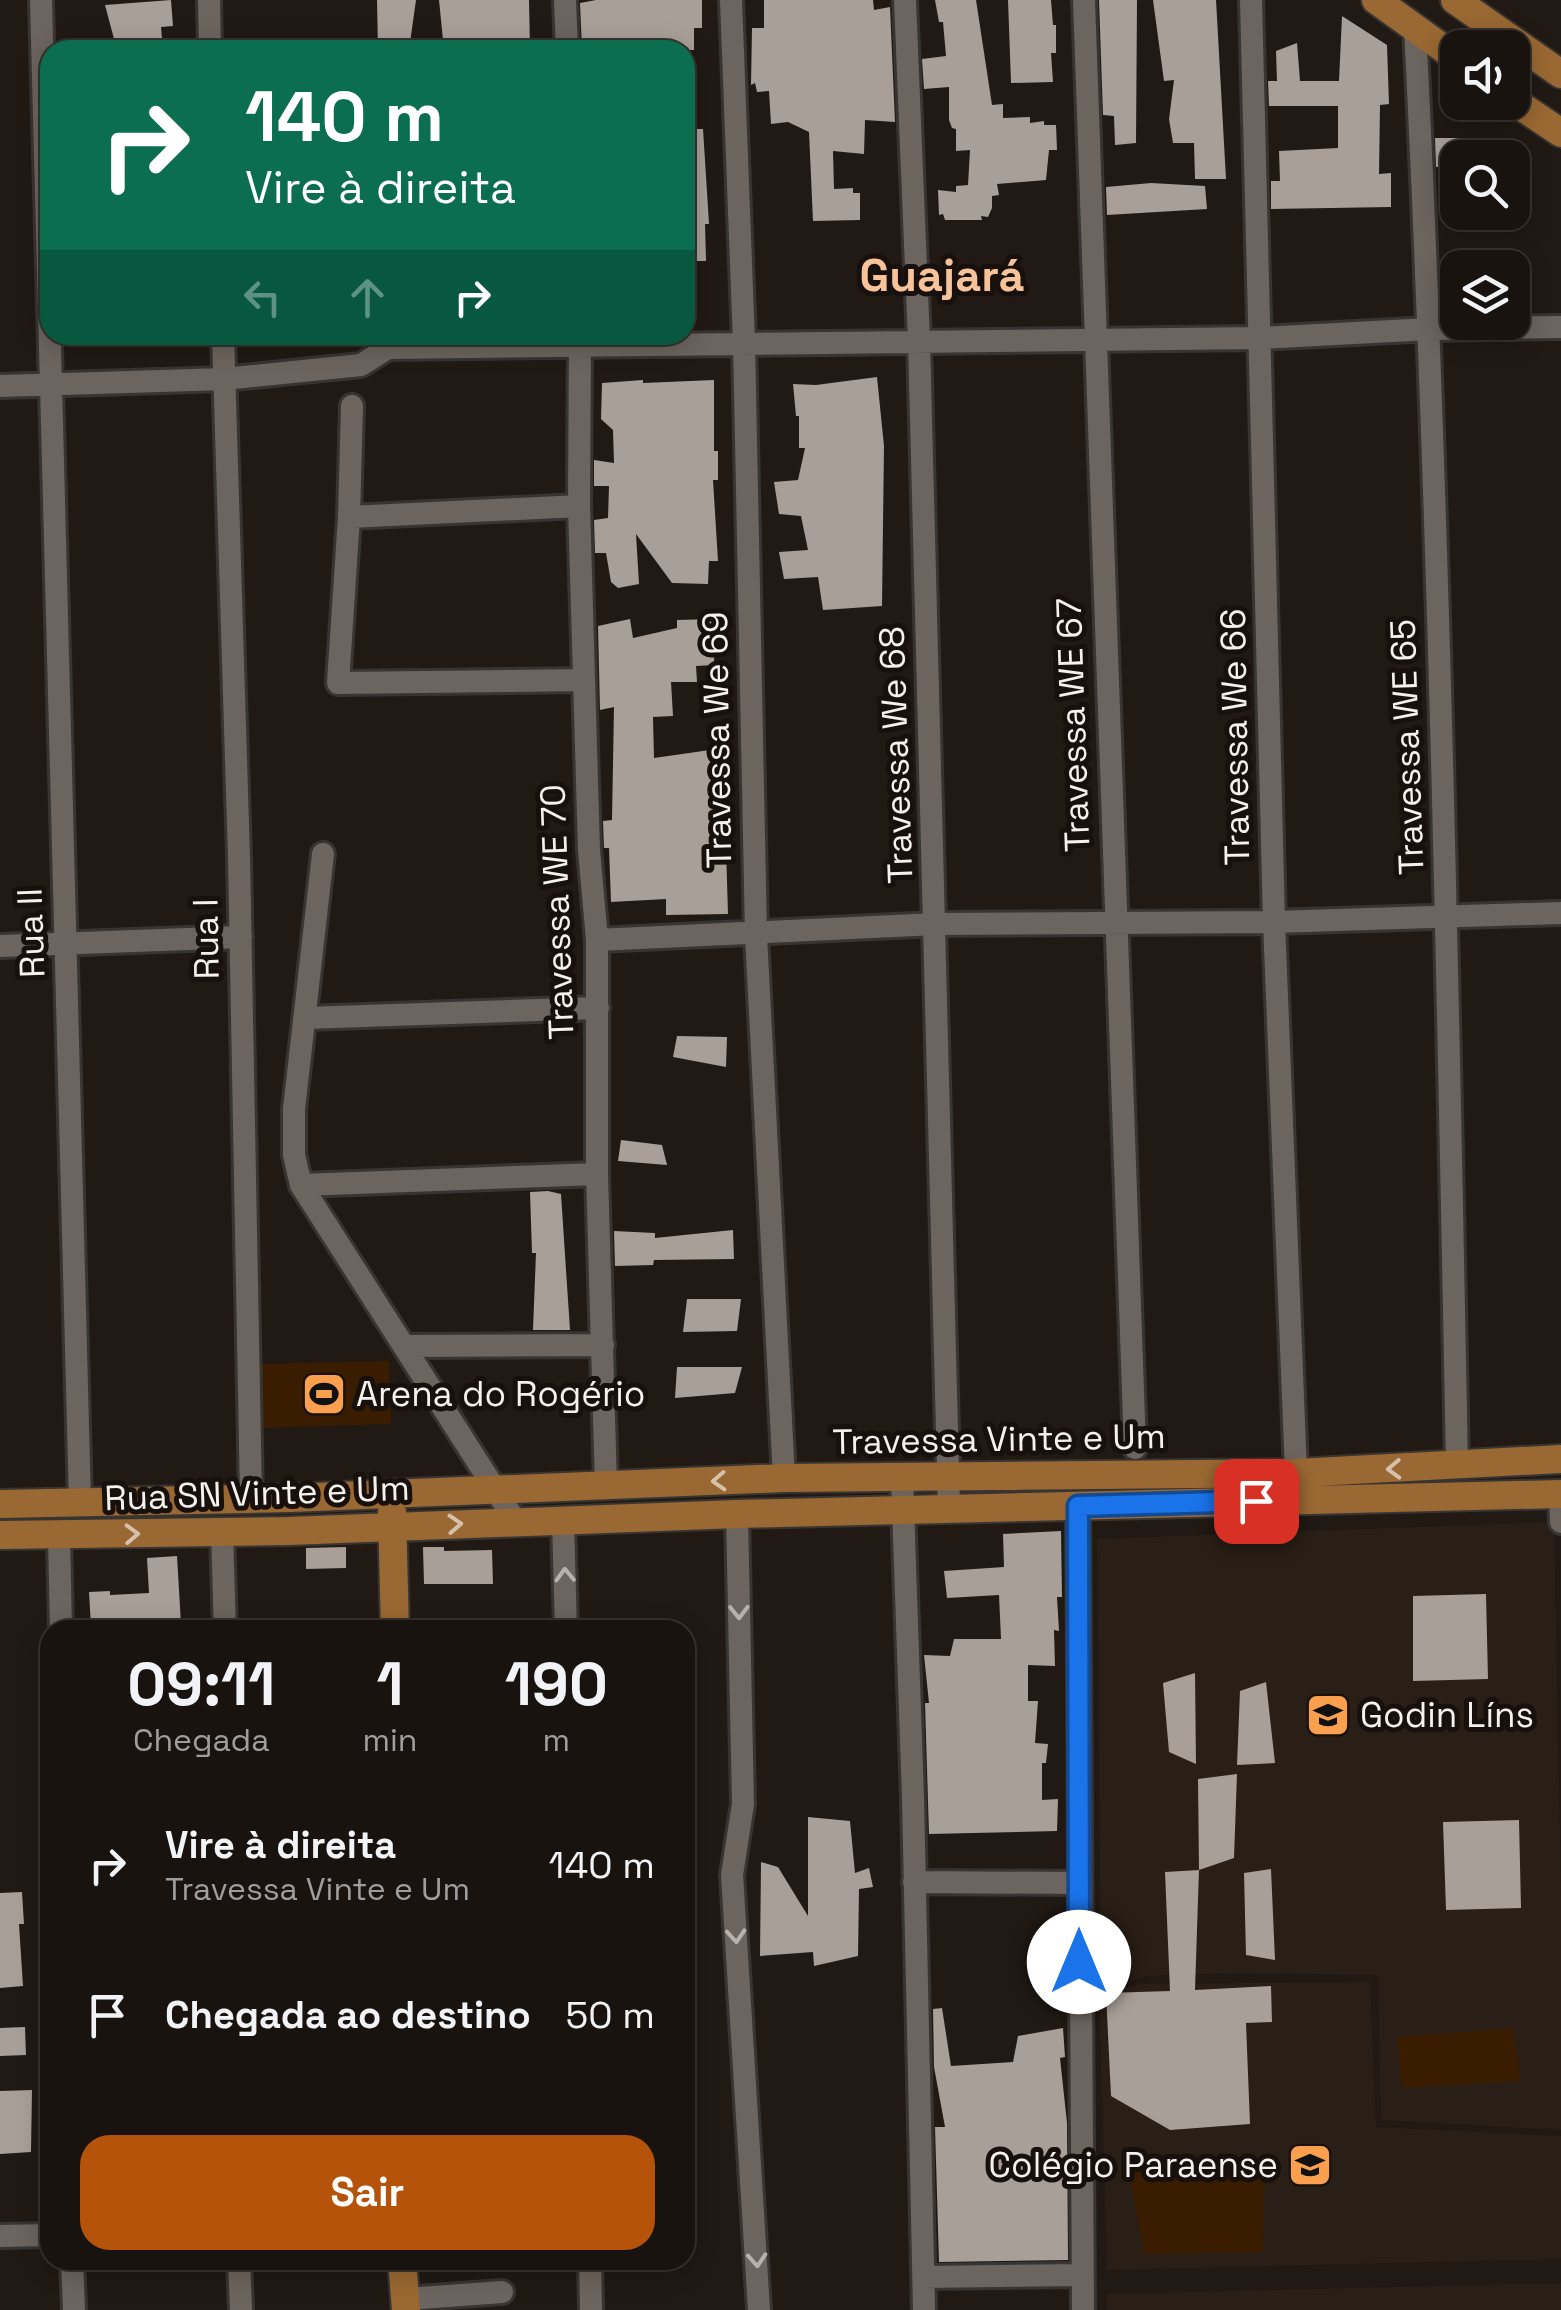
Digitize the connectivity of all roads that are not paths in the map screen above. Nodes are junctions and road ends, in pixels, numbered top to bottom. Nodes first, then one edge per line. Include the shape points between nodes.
1 (41, 0) edge
2 (209, 0) edge
3 (565, 0) edge
4 (732, 0) edge
5 (905, 0) edge
6 (1084, 0) edge
7 (1251, 0) edge
8 (1376, 0) edge
9 (1455, 0) edge
10 (1415, 27) junction
11 (42, 40) edge
12 (210, 40) edge
13 (567, 40) edge
14 (1440, 46) edge
15 (1561, 74) edge
16 (1530, 112) edge
17 (1561, 134) edge
18 (1561, 326) edge
19 (1430, 328) junction
20 (1260, 338) junction
21 (1094, 339) junction
22 (695, 341) edge
23 (920, 341) junction
24 (744, 342) junction
25 (49, 345) edge
26 (222, 345) edge
27 (384, 345) edge
28 (580, 345) edge
29 (224, 379) junction
30 (0, 386) edge
31 (50, 386) junction
32 (352, 406) dead end
33 (580, 506) junction
34 (349, 517) junction
35 (584, 680) junction
36 (322, 854) dead end
37 (1561, 913) edge
38 (1447, 915) junction
39 (1114, 922) junction
40 (1274, 922) junction
41 (936, 924) junction
42 (756, 934) junction
43 (241, 937) junction
44 (597, 940) junction
45 (67, 943) junction
46 (0, 946) edge
47 (598, 1008) junction
48 (305, 1018) junction
49 (597, 1174) junction
50 (301, 1185) junction
51 (603, 1345) junction
52 (406, 1346) junction
53 (1135, 1448) dead end
54 (1561, 1458) edge
55 (1457, 1466) junction
56 (1296, 1472) junction
57 (1034, 1474) junction
58 (951, 1475) junction
59 (784, 1478) junction
60 (834, 1478) junction
61 (902, 1478) junction
62 (606, 1486) junction
63 (498, 1490) junction
64 (392, 1493) junction
65 (1560, 1494) edge
66 (251, 1498) junction
67 (0, 1504) edge
68 (80, 1504) junction
69 (1078, 1506) junction
70 (949, 1508) junction
71 (1035, 1508) junction
72 (834, 1512) junction
73 (904, 1512) junction
74 (737, 1514) junction
75 (564, 1520) junction
76 (516, 1522) junction
77 (1561, 1522) edge
78 (392, 1527) junction
79 (222, 1532) junction
80 (0, 1535) edge
81 (59, 1536) junction
82 (61, 1620) edge
83 (225, 1620) edge
84 (394, 1620) edge
85 (566, 1620) edge
86 (914, 1882) junction
87 (1078, 1884) junction
88 (40, 2235) edge
89 (0, 2236) edge
90 (72, 2270) edge
91 (239, 2270) edge
92 (403, 2270) edge
93 (590, 2270) edge
94 (1081, 2275) junction
95 (924, 2277) junction
96 (502, 2292) dead end
97 (406, 2304) edge
98 (74, 2310) edge
99 (241, 2310) edge
100 (591, 2310) edge
101 (759, 2310) edge
102 (924, 2310) edge
103 (1082, 2310) edge

1 - 11 street, Rua II
2 - 12 street
3 - 13 street
4 - 24 street, Travessa We 69
5 - 23 street, Travessa We 68
6 - 21 street, Travessa WE 67
7 - 20 street, Travessa We 66
8 - 10 main road
9 - 15 main road
10 - 14 main road
10 - 19 street, Travessa WE 65
16 - 17 main road
18 - 19 street
19 - 20 street
19 - 38 street, Travessa WE 65
20 - 21 street
20 - 40 street, Travessa We 66
21 - 23 street
21 - 39 street, Travessa WE 67
22 - 24 street
23 - 24 street
23 - 41 street, Travessa We 68
24 - 42 street, Travessa We 69
25 - 31 street, Rua II
26 - 29 street, Rua I
27 - 29 street via 361,365
28 - 33 street, Travessa WE 70
29 - 31 street
29 - 43 street, Rua I
30 - 31 street
31 - 45 street, Rua II
32 - 34 street
33 - 34 street
33 - 35 street, Travessa WE 70
34 - 35 street via 338,684
35 - 44 street, Travessa WE 70
36 - 48 street
37 - 38 street
38 - 40 street
38 - 55 street, Travessa WE 65
39 - 40 street
39 - 41 street
39 - 53 street, Travessa WE 67
40 - 56 street, Travessa We 66
41 - 42 street
41 - 58 street, Travessa We 68
42 - 44 street
42 - 59 street, Travessa We 69
43 - 45 street
43 - 66 street, Rua I
44 - 47 street, Travessa WE 70
45 - 46 street
45 - 68 street, Rua II
47 - 48 street
47 - 49 street, Travessa WE 70
48 - 50 street via 292,1132
49 - 50 street
49 - 51 street, Travessa WE 70
50 - 52 street
51 - 52 street
51 - 62 street, Travessa WE 70
52 - 63 street
54 - 55 main road, Travessa Vinte e Um
55 -> 56 main road, Travessa Vinte e Um
56 - 57 main road, Travessa Vinte e Um
57 - 58 main road, Travessa Vinte e Um
57 - 71 main road
58 - 61 main road, Travessa Vinte e Um
58 - 70 street, Travessa We 68
59 - 60 main road, Travessa Vinte e Um
59 -> 62 main road, Travessa Vinte e Um
60 - 61 main road, Travessa Vinte e Um
60 - 72 main road
61 - 73 street
62 - 63 main road, Travessa Vinte e Um
63 - 64 main road, Rua SN Vinte e Um
63 - 76 street
64 - 66 main road, Rua SN Vinte e Um
64 - 78 main road
65 - 69 main road, Travessa Vinte e Um
65 - 77 street
66 - 68 main road, Rua SN Vinte e Um
67 - 68 main road, Rua SN Vinte e Um
69 - 71 main road, Travessa Vinte e Um
69 - 87 street
70 - 71 main road, Travessa Vinte e Um
70 - 73 main road, Travessa Vinte e Um
72 - 73 main road, Travessa Vinte e Um
72 - 74 main road, Travessa Vinte e Um
73 - 86 street
74 - 75 main road, Travessa Vinte e Um
74 -> 101 street via 743,1804 732,1875
75 - 76 main road, Travessa Vinte e Um
85 -> 75 street
78 -> 76 main road, Rua SN Vinte e Um
78 - 79 main road, Rua SN Vinte e Um
78 - 84 main road
81 -> 79 main road, Rua SN Vinte e Um
79 - 83 street
80 - 81 main road, Rua SN Vinte e Um
81 - 82 street
86 - 87 street
86 - 95 street
87 - 94 street
88 - 89 street
90 - 98 street
91 - 99 street
92 - 97 main road
93 - 100 street
94 - 95 street
94 - 103 street
95 - 102 street
96 - 97 street

